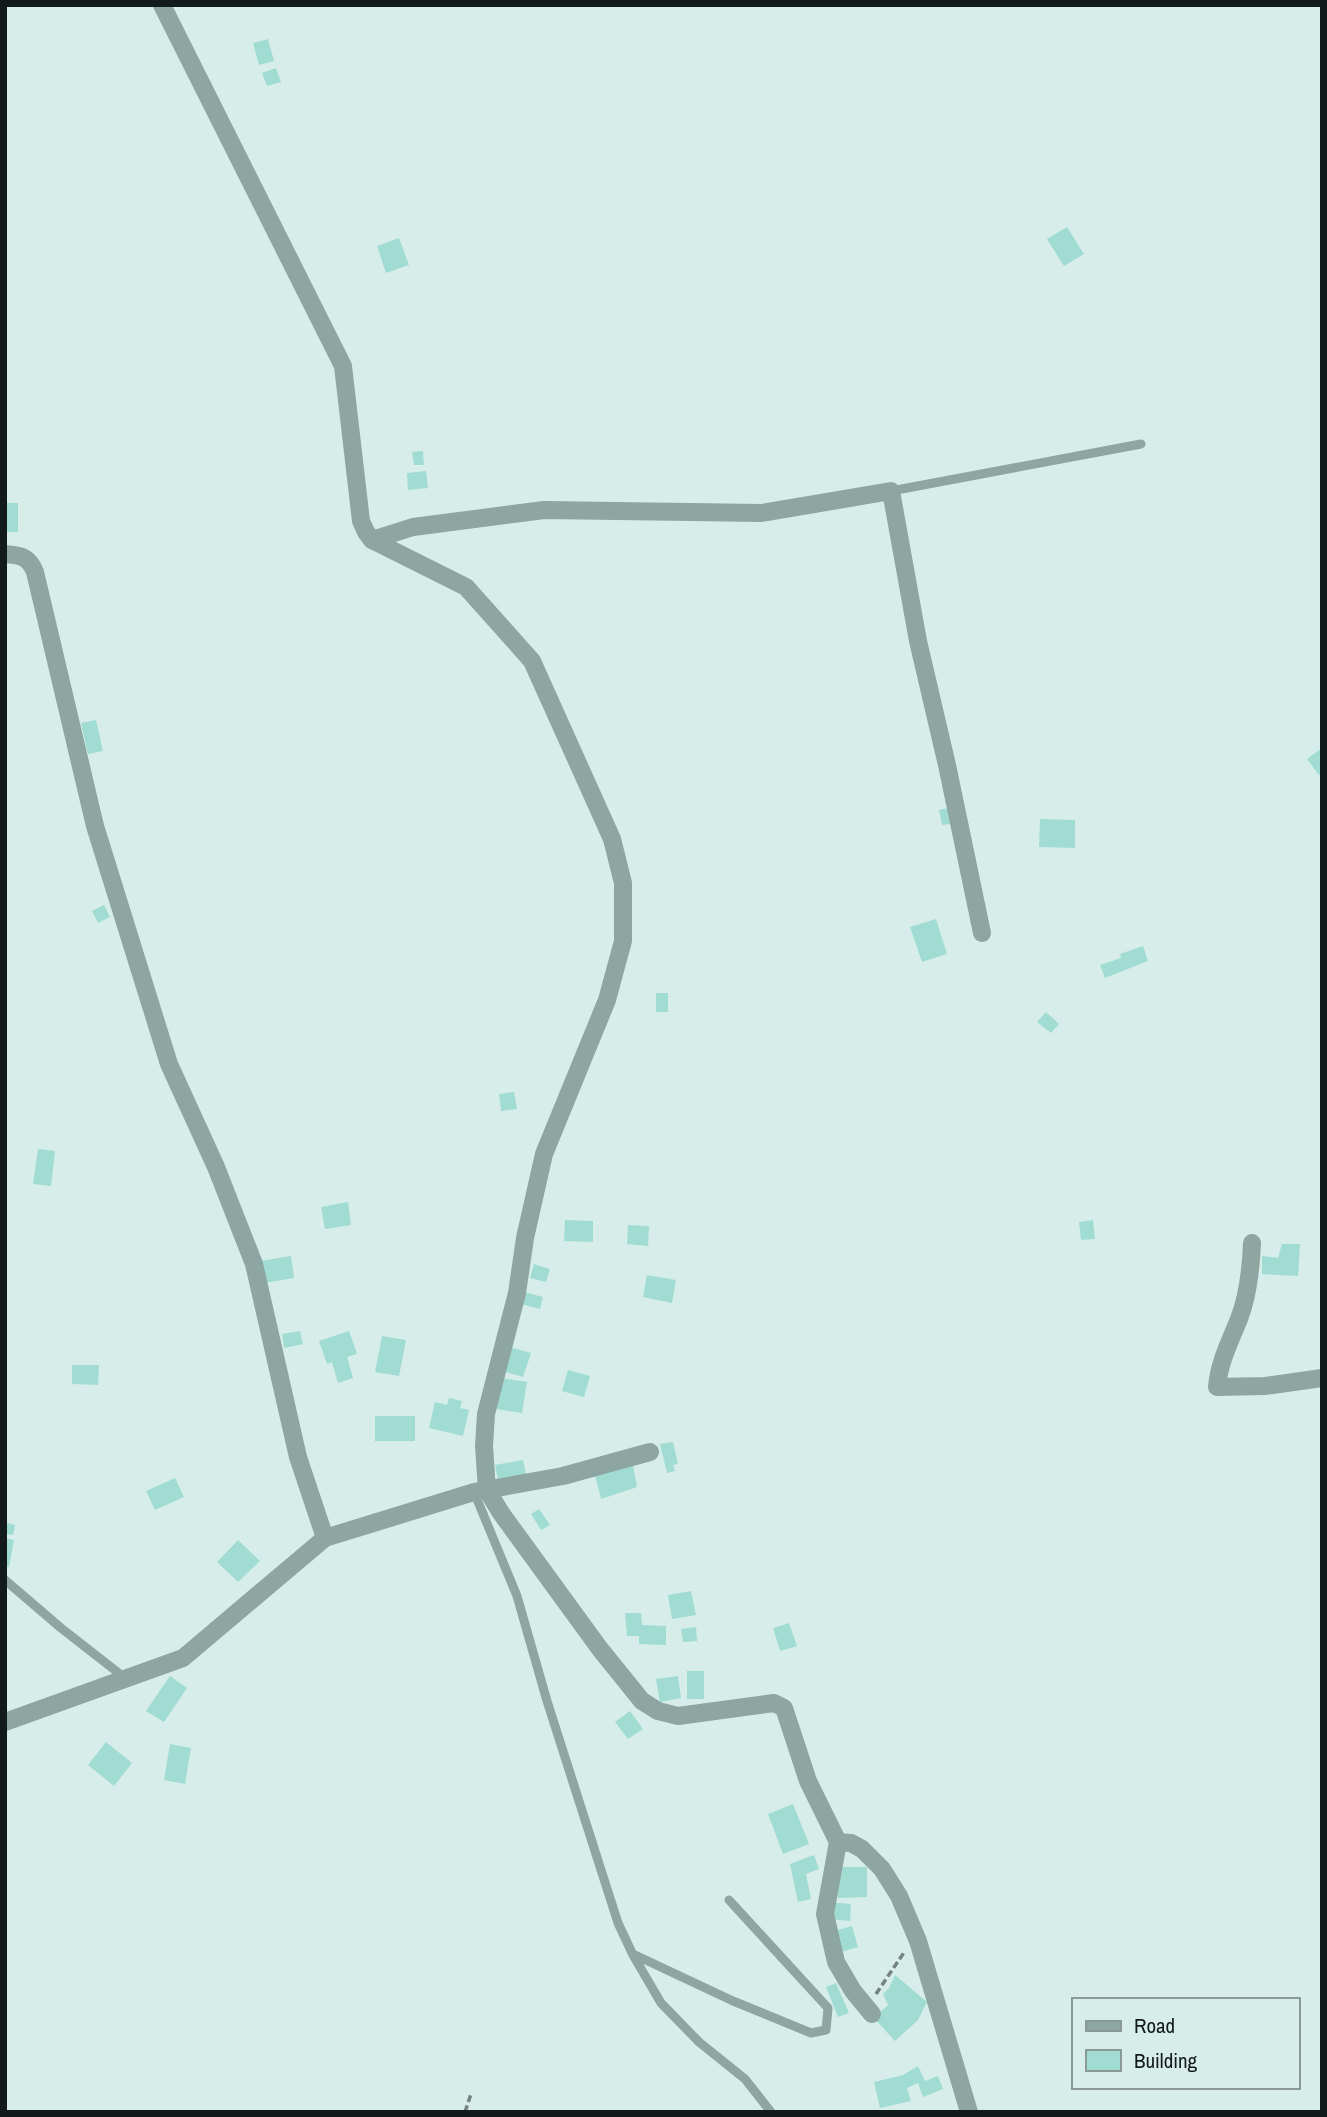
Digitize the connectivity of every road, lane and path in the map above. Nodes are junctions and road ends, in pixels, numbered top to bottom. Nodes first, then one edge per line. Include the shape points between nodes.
1 (162, 5) edge
2 (1141, 444) dead end
3 (891, 491) junction
4 (372, 540) junction
5 (5, 554) edge
6 (982, 933) dead end
7 (1252, 1242) dead end
8 (1322, 1378) edge
9 (650, 1452) dead end
10 (481, 1491) junction
11 (325, 1538) junction
12 (5, 1580) edge
13 (127, 1679) junction
14 (5, 1723) edge
15 (838, 1842) junction
16 (729, 1899) dead end
17 (918, 1941) junction
18 (633, 1955) junction
19 (868, 2011) joint
20 (471, 2094) dead end
21 (465, 2112) edge
22 (771, 2112) edge
23 (969, 2112) edge

1 - 4 street via 343,366 361,521
2 - 3 lane
3 - 4 street via 762,513 544,510 413,527
3 - 6 street via 918,641
4 - 10 street via 466,587 531,661 612,839 623,883 623,941 607,1000 544,1154 517,1293 486,1413
5 - 11 street via 21,555 35,572 95,826 169,1064 254,1264 298,1457
7 - 8 street via 1239,1318 1217,1387
9 - 10 street via 563,1476
10 - 11 street
10 - 15 street via 642,1701 658,1712 678,1716 774,1703 784,1708 808,1781
10 - 18 lane via 618,1923
11 - 13 street via 183,1658
12 - 13 lane
13 - 14 street
15 - 17 street via 862,1849 882,1869
15 - 19 street via 825,1914 836,1962
16 - 18 lane via 828,2008 826,2030 811,2033
17 - 19 path via 901,1955
17 - 23 street
18 - 22 lane via 661,2003 745,2079
20 - 21 path

